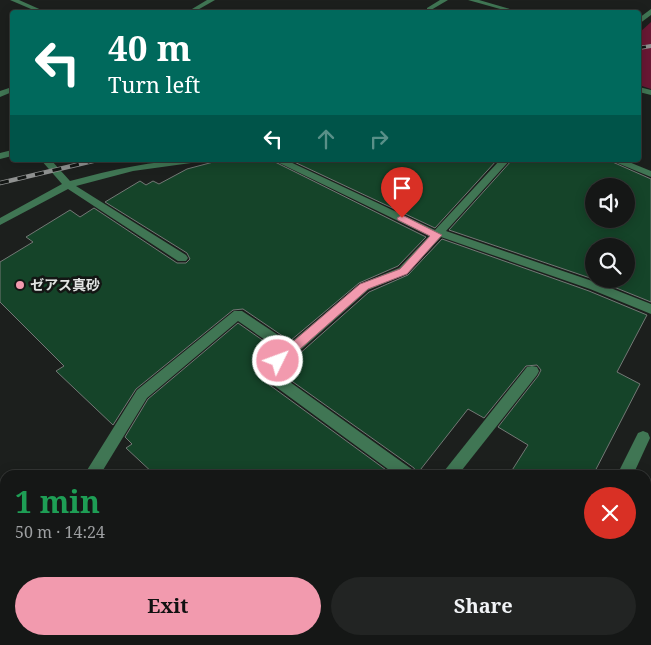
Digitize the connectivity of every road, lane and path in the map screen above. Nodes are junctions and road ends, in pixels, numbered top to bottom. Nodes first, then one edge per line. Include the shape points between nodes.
1 (13, 0) edge
2 (212, 0) edge
3 (446, 0) edge
4 (471, 0) edge
5 (37, 10) edge
6 (194, 10) edge
7 (430, 10) dead end
8 (509, 10) edge
9 (651, 11) edge
10 (641, 20) edge
11 (48, 162) edge
12 (176, 162) edge
13 (282, 162) edge
14 (502, 162) edge
15 (620, 162) edge
16 (651, 174) edge
17 (68, 185) junction
18 (0, 222) edge
19 (438, 233) junction
20 (182, 258) dead end
21 (651, 309) edge
22 (290, 350) junction
23 (532, 371) dead end
24 (643, 438) dead end
25 (95, 470) edge
26 (401, 470) edge
27 (453, 470) edge
28 (627, 470) edge

1 - 5 street
2 - 6 street
3 - 7 street
4 - 8 street
9 - 10 street
11 - 17 street
12 - 17 street via 132,168
13 - 19 street
14 - 19 street
15 - 16 street
17 - 18 street
17 - 20 street
19 - 21 street via 594,286
19 - 22 street via 404,271 364,286
22 - 25 street via 238,314 142,394
22 - 26 street via 266,372
23 - 27 street
24 - 28 street

